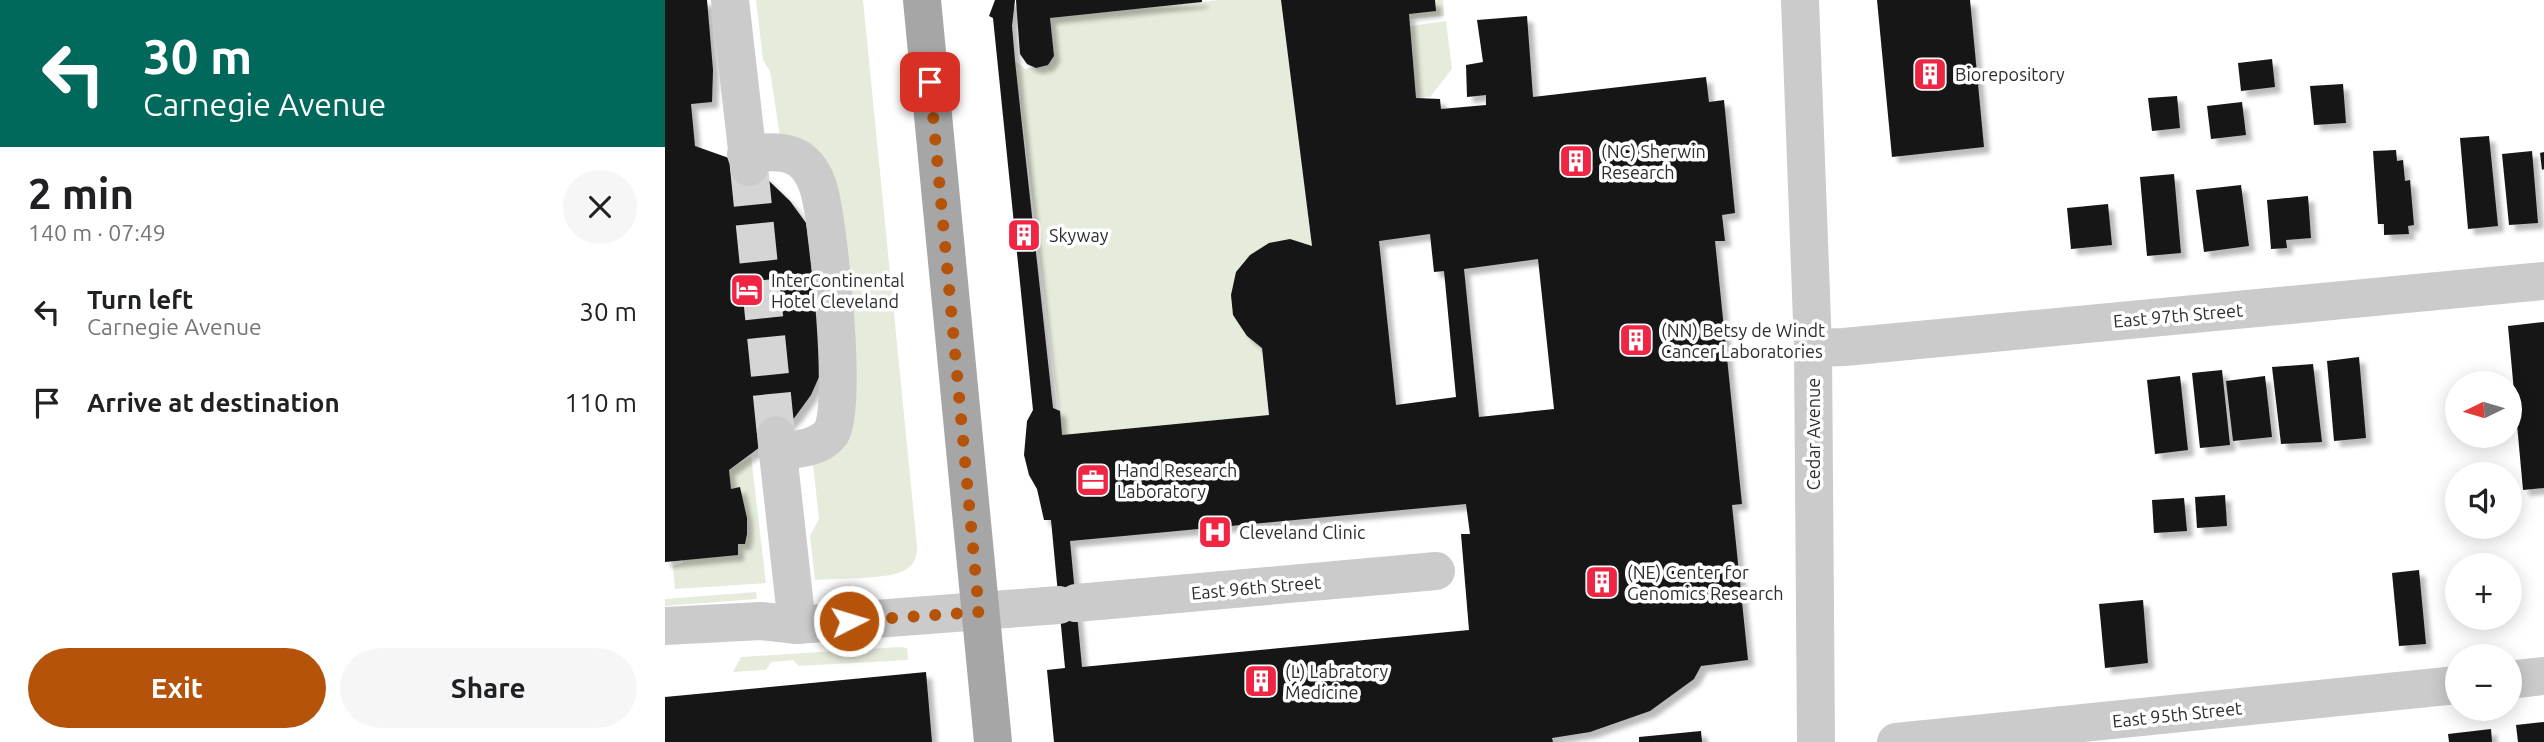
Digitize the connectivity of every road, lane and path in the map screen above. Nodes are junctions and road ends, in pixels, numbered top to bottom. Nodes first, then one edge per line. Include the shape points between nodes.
1 (730, 0) edge
2 (922, 0) edge
3 (1800, 0) edge
4 (2544, 281) edge
5 (1813, 348) junction
6 (1436, 571) dead end
7 (979, 612) junction
8 (797, 625) junction
9 (665, 626) edge
10 (2544, 677) edge
11 (2522, 679) edge
12 (2445, 686) edge
13 (992, 742) edge
14 (1816, 742) edge
15 (1896, 742) edge

1 - 8 street via 748,160 785,153 809,168 820,193 833,298 839,400 836,424 815,445 777,444
2 - 7 main road
3 - 5 street, Cedar Avenue
4 - 5 street, East 97th Street
5 - 14 street, Cedar Avenue
6 - 7 street, East 96th Street
7 - 8 street, East 96th Street
7 - 13 main road
8 - 9 street, East 96th Street via 761,621
10 - 11 street
12 - 15 street, East 95th Street

